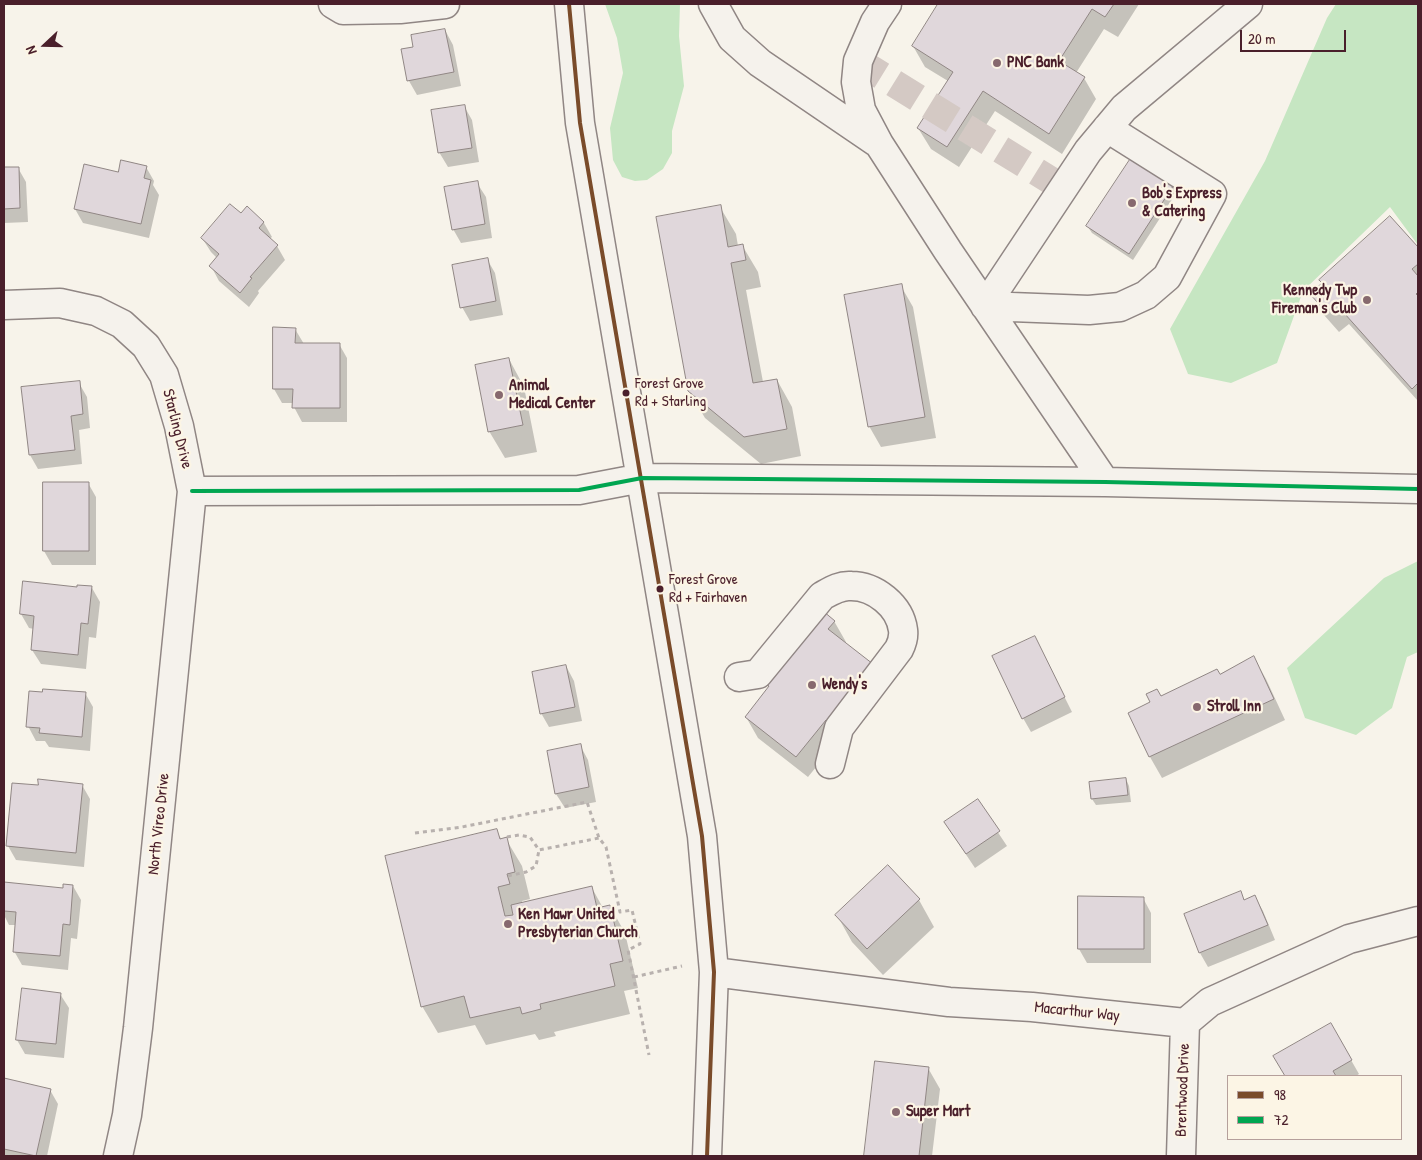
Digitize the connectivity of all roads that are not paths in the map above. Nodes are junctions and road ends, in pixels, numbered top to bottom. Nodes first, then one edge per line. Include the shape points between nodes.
1 (333, 4) edge
2 (446, 4) edge
3 (569, 4) edge
4 (713, 4) edge
5 (887, 4) edge
6 (1248, 4) edge
7 (1107, 128) junction
8 (879, 144) junction
9 (4, 305) edge
10 (985, 306) junction
11 (642, 478) junction
12 (1105, 482) junction
13 (1418, 489) edge
14 (192, 491) junction
15 (739, 677) dead end
16 (830, 764) dead end
17 (1418, 921) edge
18 (714, 966) junction
19 (1185, 1023) junction
20 (118, 1156) edge
21 (707, 1156) edge
22 (1181, 1156) edge

1 - 2 street via 343,10
3 - 11 street via 580,123
4 - 8 street via 732,38 760,63
5 - 8 street via 875,22 858,61 856,82 862,110
6 - 7 street via 1124,108
7 - 10 street
7 - 10 street via 1212,194 1168,277 1146,294 1120,307 1089,310
8 - 10 street
9 - 14 street, Starling Drive via 60,303 96,311 122,324 146,346 164,376 179,426
10 - 12 street
11 - 12 street, Starling Drive
11 - 14 street, Starling Drive via 580,490
11 - 18 street via 702,836
12 - 13 street, Starling Drive
14 - 20 street, North Vireo Drive via 138,1028 127,1115
15 - 16 street via 758,674 822,596 832,591 841,587 861,587 880,595 891,605 904,631 903,640 839,728
17 - 19 street via 1349,940 1210,1002
18 - 19 street, Macarthur Way via 949,1002
18 - 21 street
19 - 22 street, Brentwood Drive

